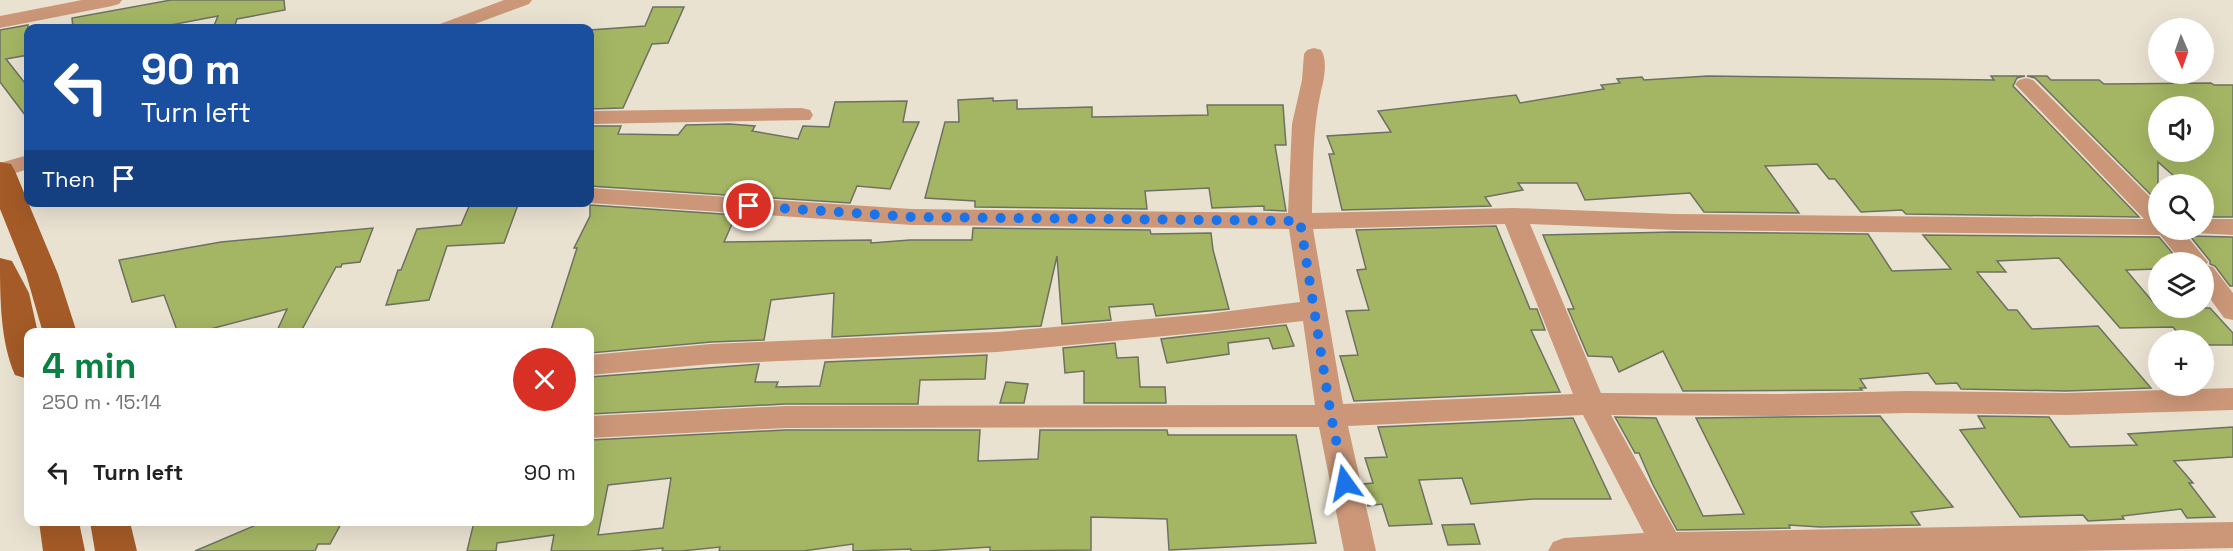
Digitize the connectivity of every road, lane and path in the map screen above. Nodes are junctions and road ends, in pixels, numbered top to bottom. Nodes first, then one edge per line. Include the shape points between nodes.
1 (112, 0) edge
2 (522, 0) edge
3 (0, 22) edge
4 (458, 24) edge
5 (1314, 54) dead end
6 (2026, 84) dead end
7 (802, 115) dead end
8 (594, 118) edge
9 (24, 163) edge
10 (0, 171) edge
11 (594, 195) edge
12 (2148, 209) edge
13 (1514, 216) junction
14 (1300, 221) junction
15 (2148, 227) edge
16 (2214, 227) edge
17 (2233, 227) edge
18 (2177, 240) edge
19 (2187, 252) edge
20 (0, 269) edge
21 (2214, 286) edge
22 (1314, 310) junction
23 (2233, 311) edge
24 (58, 328) edge
25 (24, 348) edge
26 (594, 364) edge
27 (2233, 399) edge
28 (1592, 404) junction
29 (1331, 416) junction
30 (594, 427) edge
31 (60, 526) edge
32 (111, 526) edge
33 (2233, 535) edge
34 (1668, 548) edge
35 (64, 551) edge
36 (116, 551) edge
37 (1360, 551) edge
38 (1564, 551) edge

1 - 3 street
2 - 4 street
5 - 14 street via 1313,80 1303,124
6 - 12 street
7 - 8 street
9 - 10 street
10 - 24 main road via 42,274
11 - 14 street via 912,217
13 - 14 street
13 - 15 street via 1675,222
13 - 28 street
14 - 22 street
16 - 17 street
18 - 19 street
20 - 25 main road via 12,293
21 - 23 street
22 - 26 street via 997,342 711,354
22 - 29 street
27 - 28 street via 2066,404
28 - 29 street
28 - 34 street
29 - 30 street via 785,417
29 - 37 street
31 - 35 main road
32 - 36 main road
33 - 34 street
34 - 38 street

